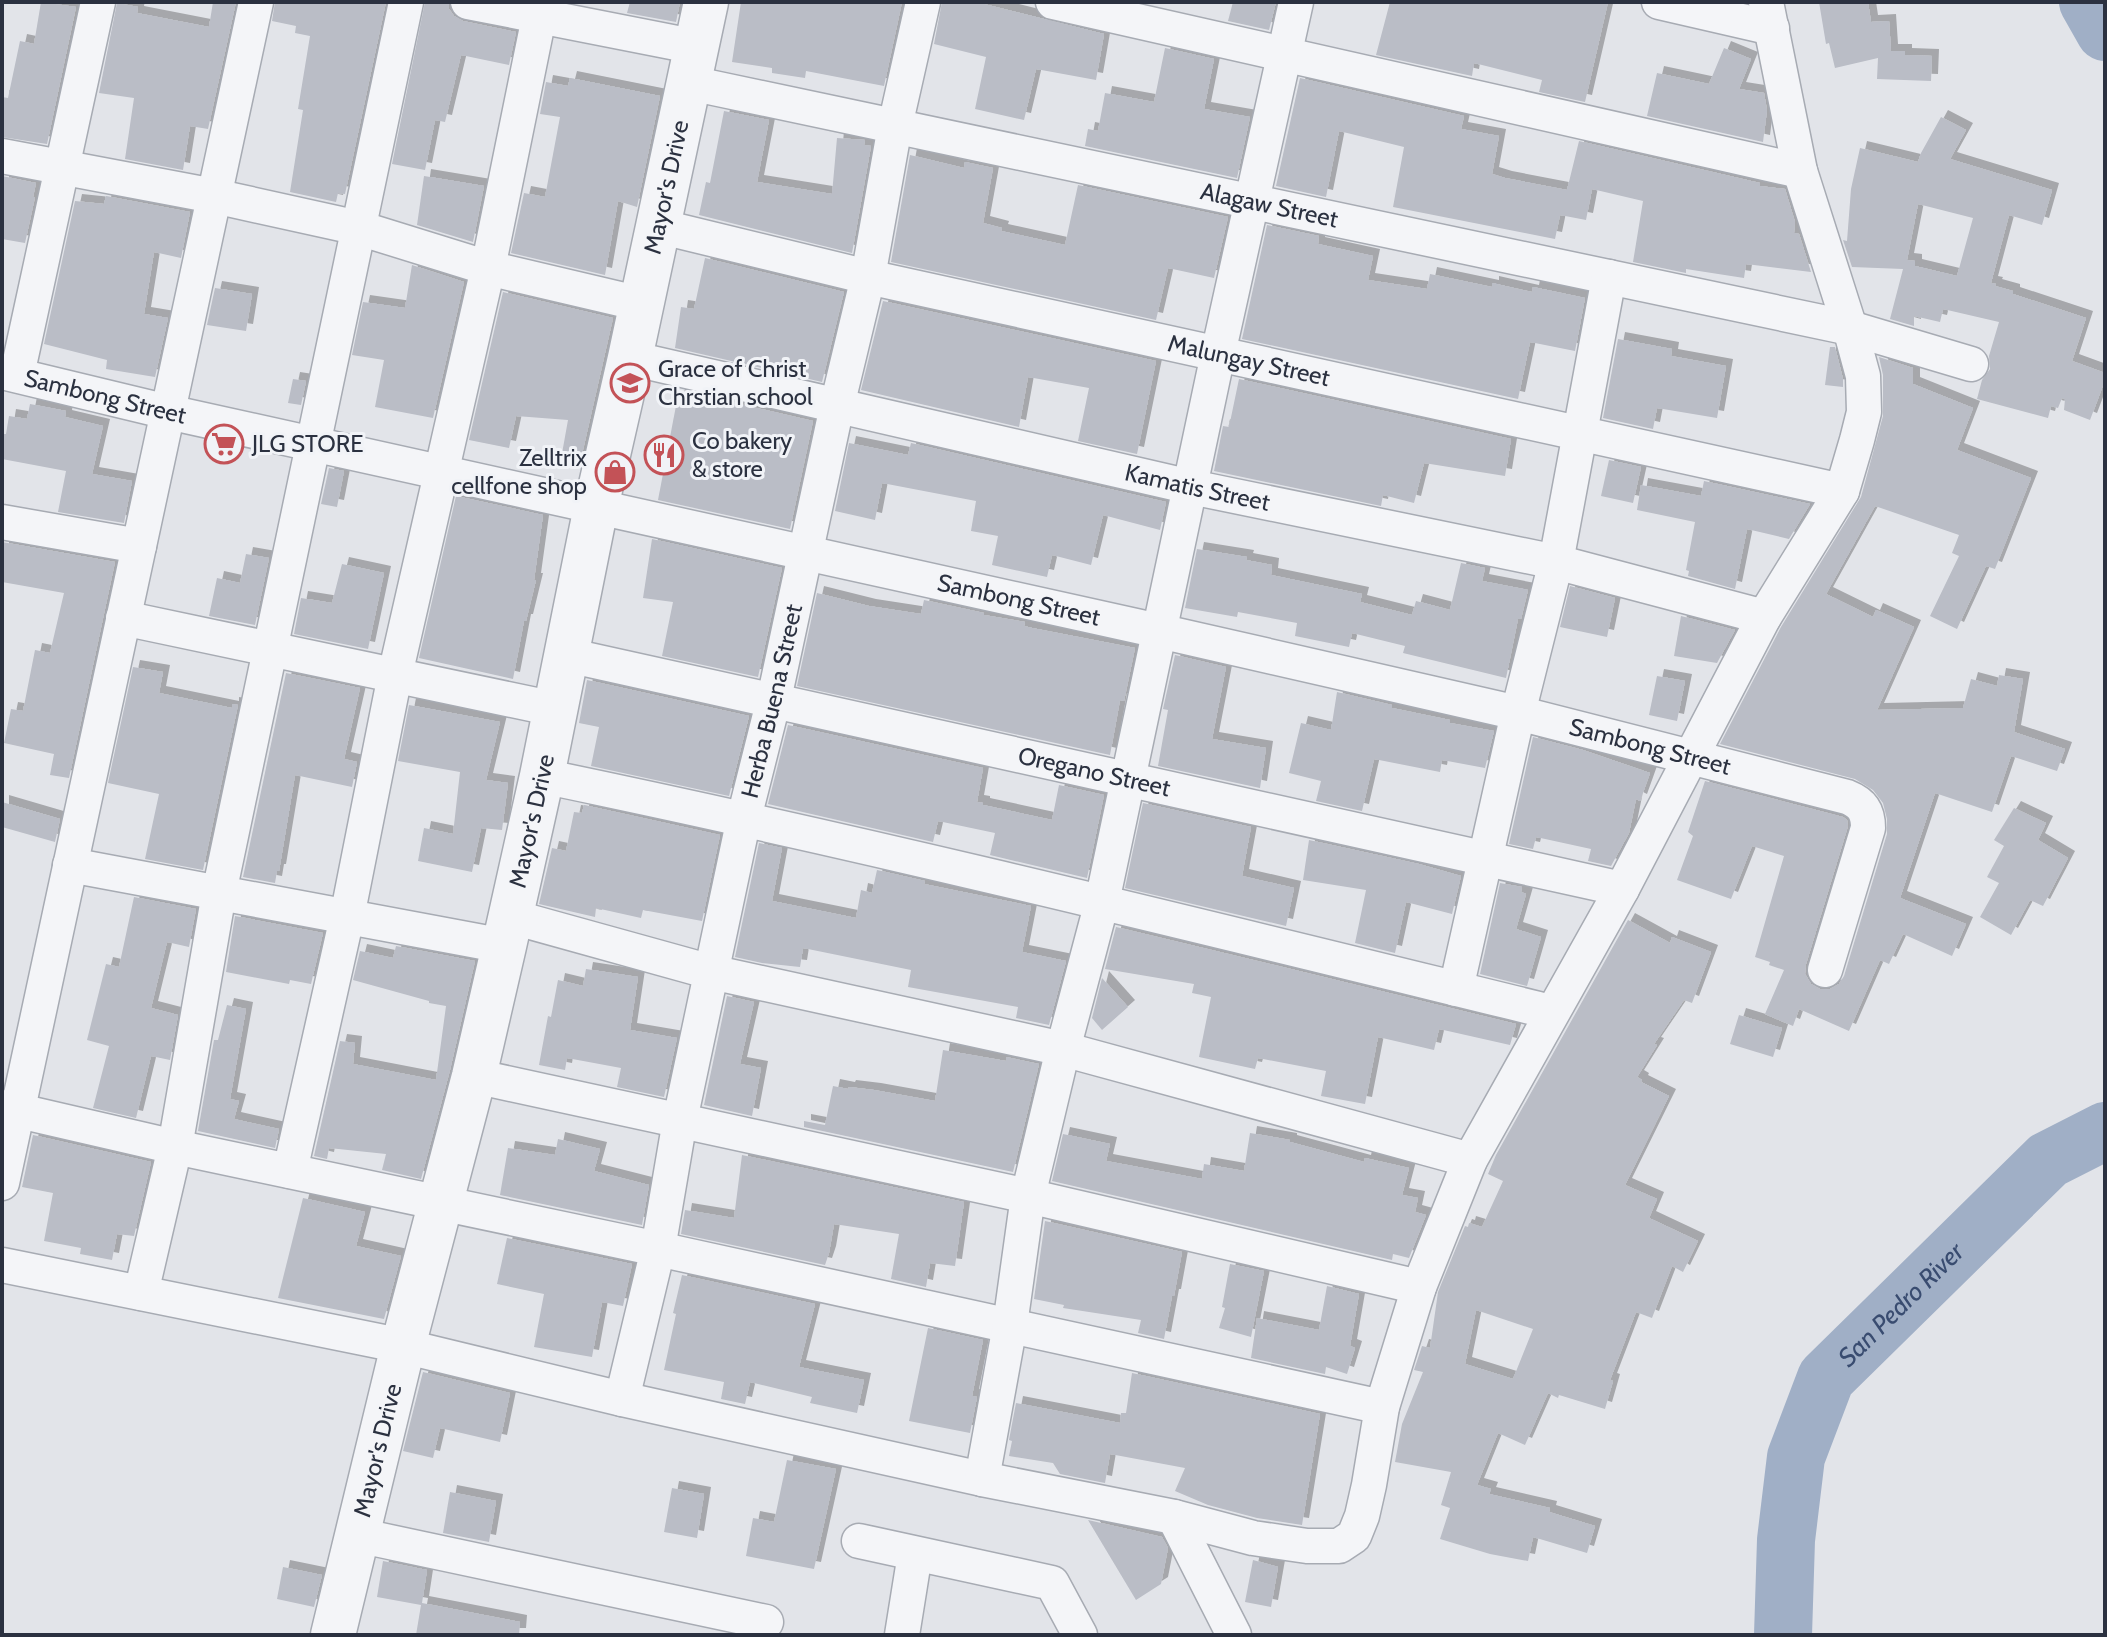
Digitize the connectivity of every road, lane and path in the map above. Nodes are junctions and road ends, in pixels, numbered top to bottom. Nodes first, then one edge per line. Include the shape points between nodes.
1 (98, 2) edge
2 (256, 2) edge
3 (406, 2) edge
4 (468, 2) edge
5 (706, 2) edge
6 (923, 2) edge
7 (1053, 2) edge
8 (1296, 2) edge
9 (1659, 2) edge
10 (541, 9) edge
11 (1769, 15) edge
12 (1285, 54) junction
13 (694, 65) junction
14 (895, 126) junction
15 (2, 156) edge
16 (62, 167) junction
17 (1800, 171) junction
18 (214, 196) junction
19 (1252, 201) junction
20 (658, 226) junction
21 (359, 228) junction
22 (488, 268) junction
23 (868, 277) junction
24 (1609, 277) junction
25 (641, 304) junction
26 (1850, 328) junction
27 (1218, 354) junction
28 (630, 358) junction
29 (1971, 364) dead end
30 (10, 373) edge
31 (837, 406) junction
32 (168, 412) junction
33 (1581, 434) junction
34 (314, 444) junction
35 (441, 471) junction
36 (1191, 487) junction
37 (1842, 491) junction
38 (596, 507) junction
39 (2, 522) edge
40 (139, 546) junction
41 (807, 553) junction
42 (1556, 562) junction
43 (1764, 617) junction
44 (123, 618) junction
45 (1159, 631) junction
46 (270, 648) junction
47 (567, 655) junction
48 (395, 675) junction
49 (774, 699) junction
50 (555, 709) junction
51 (1518, 713) junction
52 (1691, 757) junction
53 (542, 776) junction
54 (1127, 779) junction
55 (744, 818) junction
56 (1486, 859) junction
57 (70, 865) junction
58 (1622, 889) junction
59 (219, 893) junction
60 (1102, 902) junction
61 (347, 917) junction
62 (507, 931) junction
63 (1825, 970) dead end
64 (711, 972) junction
65 (1456, 989) junction
66 (1551, 1012) junction
67 (1063, 1049) junction
68 (474, 1076) junction
69 (10, 1109) edge
70 (680, 1120) junction
71 (175, 1147) junction
72 (1470, 1160) junction
73 (290, 1171) junction
74 (2, 1183) edge
75 (1028, 1196) junction
76 (441, 1204) junction
77 (658, 1249) junction
78 (2, 1265) edge
79 (1419, 1287) junction
80 (141, 1293) junction
81 (1010, 1325) junction
82 (403, 1346) junction
83 (622, 1399) junction
84 (1382, 1407) junction
85 (982, 1479) junction
86 (1174, 1517) junction
87 (357, 1535) junction
88 (859, 1541) dead end
89 (915, 1554) junction
90 (766, 1622) dead end
91 (333, 1635) edge
92 (902, 1635) edge
93 (1080, 1635) edge
94 (1234, 1635) edge

1 - 16 street
2 - 18 street
3 - 21 street
4 - 10 street, Alagaw Street
5 - 13 street, Mayor's Drive
6 - 14 street, Herba Buena Street
7 - 12 street
8 - 12 street
9 - 11 street
10 - 13 street, Alagaw Street
10 - 22 street
11 - 17 street
12 - 17 street
12 - 19 street
13 - 14 street, Alagaw Street
13 - 20 street, Mayor's Drive
14 - 19 street, Alagaw Street
14 - 23 street, Herba Buena Street
15 - 16 street
16 - 18 street
16 - 30 street
17 - 26 street
18 - 21 street
18 - 32 street
19 - 24 street, Alagaw Street
19 - 27 street
20 - 23 street, Malungay Street
20 - 25 street, Mayor's Drive
21 - 22 street
21 - 34 street
22 - 25 street
22 - 35 street
23 - 27 street, Malungay Street
23 - 31 street, Herba Buena Street
24 - 26 street, Alagaw Street
24 - 33 street
25 - 28 street, Mayor's Drive
26 - 29 street, Alagaw Street
26 - 37 street via 1863,376 1864,412
27 - 33 street, Malungay Street
27 - 36 street
28 - 31 street, Kamatis Street
28 - 38 street, Mayor's Drive
30 - 32 street, Sambong Street
31 - 36 street, Kamatis Street
31 - 41 street, Herba Buena Street
32 - 34 street, Sambong Street
32 - 40 street
33 - 37 street, Malungay Street
33 - 42 street
34 - 35 street, Sambong Street
34 - 46 street
35 - 38 street, Sambong Street
35 - 48 street
36 - 42 street, Kamatis Street
36 - 45 street
37 - 43 street
38 - 41 street, Sambong Street
38 - 47 street, Mayor's Drive
39 - 40 street
40 - 44 street
41 - 45 street, Sambong Street
41 - 49 street, Herba Buena Street
42 - 43 street, Kamatis Street
42 - 51 street
43 - 52 street
44 - 46 street
44 - 57 street
45 - 51 street, Sambong Street
45 - 54 street
46 - 48 street
46 - 59 street
47 - 49 street, Oregano Street
47 - 50 street, Mayor's Drive
48 - 50 street
48 - 61 street
49 - 54 street, Oregano Street
49 - 55 street, Herba Buena Street
50 - 53 street, Mayor's Drive
51 - 52 street, Sambong Street
51 - 56 street
52 - 58 street
52 - 63 street, Sambong Street via 1847,797 1864,808 1868,828
53 - 55 street
53 - 62 street, Mayor's Drive
54 - 56 street, Oregano Street
54 - 60 street
55 - 60 street
55 - 64 street, Herba Buena Street
56 - 58 street, Oregano Street
56 - 65 street
57 - 59 street
57 - 69 street
58 - 66 street
59 - 61 street
59 - 71 street
60 - 65 street
60 - 67 street
61 - 62 street
61 - 73 street
62 - 64 street
62 - 68 street, Mayor's Drive
64 - 67 street
64 - 70 street, Herba Buena Street
65 - 66 street
66 - 72 street
67 - 72 street
67 - 75 street
68 - 70 street
68 - 76 street, Mayor's Drive
69 - 71 street
69 - 74 street
70 - 75 street
70 - 77 street, Herba Buena Street
71 - 73 street
71 - 80 street
72 - 79 street
73 - 76 street
75 - 79 street
75 - 81 street
76 - 77 street
76 - 82 street, Mayor's Drive
77 - 81 street
77 - 83 street, Herba Buena Street
78 - 80 street
79 - 84 street
80 - 82 street
81 - 84 street
81 - 85 street
82 - 83 street
82 - 87 street, Mayor's Drive
83 - 85 street
84 - 86 street via 1362,1516 1354,1536 1339,1546 1253,1538
85 - 86 street
86 - 94 street
87 - 90 street
87 - 91 street, Mayor's Drive
88 - 89 street
89 - 92 street
89 - 93 street via 1052,1583

